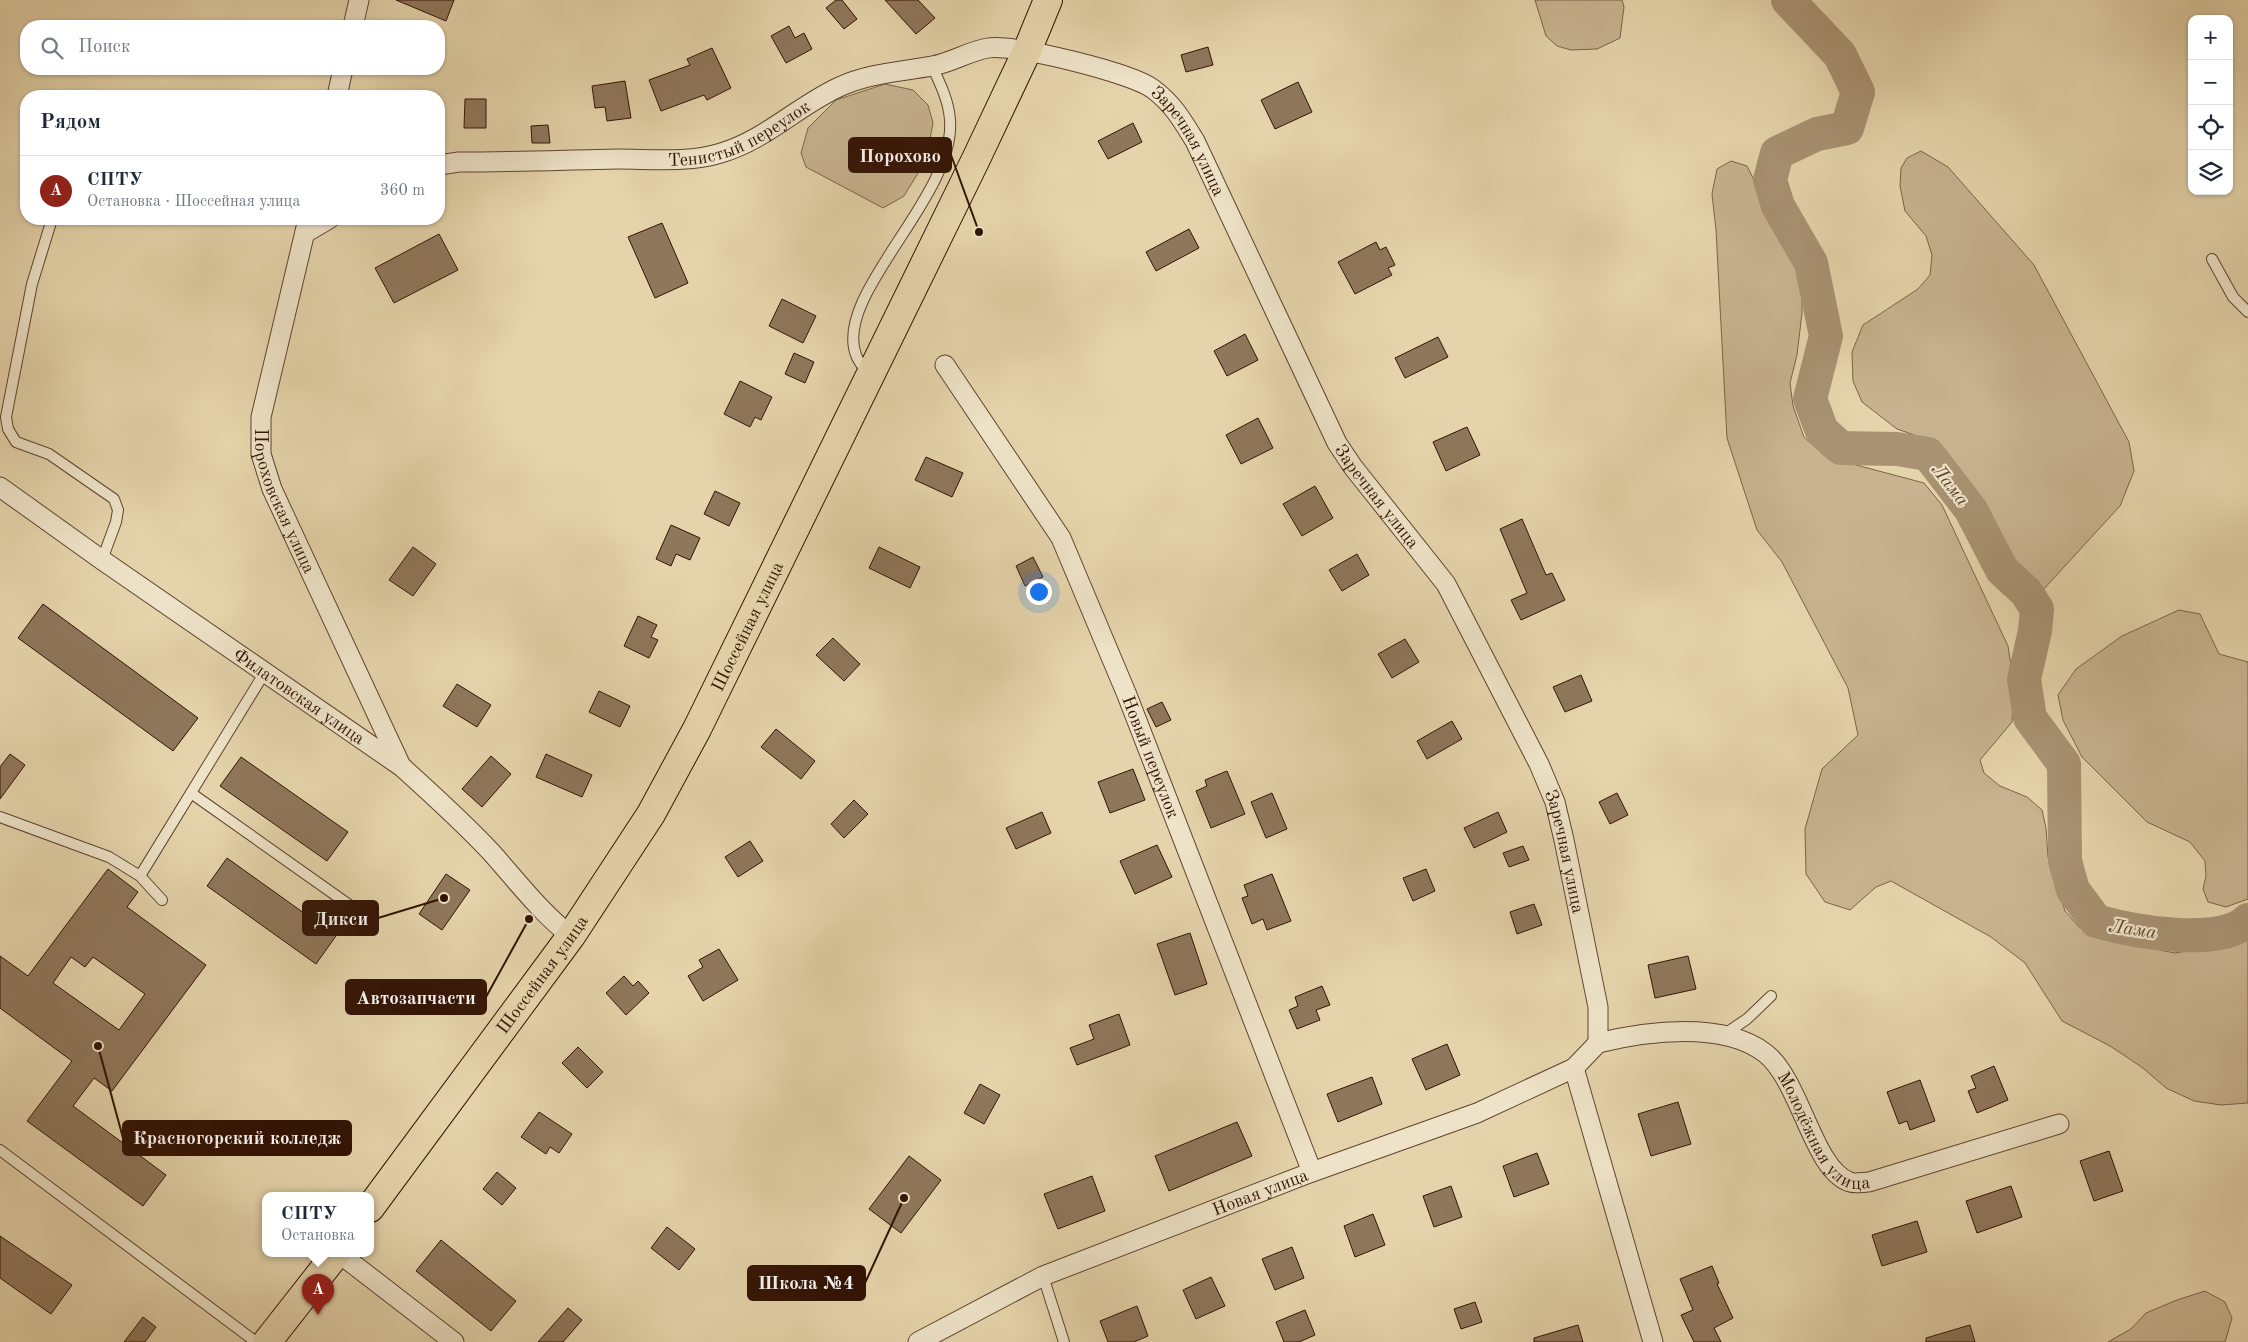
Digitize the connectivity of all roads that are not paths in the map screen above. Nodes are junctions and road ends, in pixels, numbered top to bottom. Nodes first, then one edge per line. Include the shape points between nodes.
1 (359, 0) edge
2 (1048, 0) edge
3 (354, 20) edge
4 (1027, 52) junction
5 (932, 66) junction
6 (342, 75) edge
7 (338, 90) edge
8 (445, 164) edge
9 (50, 225) edge
10 (307, 226) edge
11 (2212, 258) dead end
12 (2248, 312) edge
13 (945, 365) dead end
14 (869, 375) junction
15 (0, 487) edge
16 (102, 560) junction
17 (265, 672) junction
18 (402, 767) junction
19 (191, 793) junction
20 (0, 817) edge
21 (140, 876) junction
22 (162, 900) dead end
23 (372, 921) dead end
24 (571, 936) junction
25 (1771, 996) dead end
26 (1721, 1036) junction
27 (1598, 1043) junction
28 (1574, 1068) junction
29 (2059, 1124) dead end
30 (0, 1150) edge
31 (1312, 1172) junction
32 (374, 1203) edge
33 (334, 1257) edge
34 (344, 1257) edge
35 (1043, 1276) junction
36 (256, 1342) edge
37 (267, 1342) edge
38 (454, 1342) edge
39 (918, 1342) edge
40 (1064, 1342) edge
41 (1653, 1342) edge

1 - 3 street
2 - 4 main road, Шоссейная улица
4 - 5 street, Тенистый переулок via 987,48
4 - 14 main road, Шоссейная улица
4 - 27 street, Заречная улица via 1115,73 1151,87 1171,103 1195,141 1338,443 1353,467 1446,584 1539,764 1564,840 1598,1007
5 - 8 street, Тенистый переулок via 877,74 840,86 751,140 721,153 664,159
5 - 14 lane via 942,87 950,121 946,149 936,181 867,290 853,330 856,355
6 - 7 street
9 - 16 lane via 32,284 6,417 8,429 16,442 49,454 114,499 118,510 116,522
10 - 18 street, Пороховская улица via 260,417 261,454 272,489
11 - 12 lane via 2233,297
13 - 31 street, Новый переулок via 1061,538 1127,695
14 - 24 main road, Шоссейная улица via 697,729 651,814
15 - 16 street, Филатовская улица
16 - 17 street, Филатовская улица
17 - 18 street, Филатовская улица
17 - 19 lane
18 - 24 street, Филатовская улица via 446,806 550,919
19 - 21 lane
19 - 23 lane
20 - 21 lane via 109,857
21 - 22 lane
24 - 32 main road, Шоссейная улица
25 - 26 lane
26 - 27 street, Молодёжная улица via 1662,1032
26 - 29 street, Молодёжная улица via 1741,1039 1766,1054 1785,1076 1826,1160 1837,1174 1850,1182 1869,1182
27 - 28 street, Новая улица
28 - 31 street, Новая улица via 1478,1113
28 - 41 street
30 - 36 lane
31 - 35 street, Новая улица
33 - 37 main road
34 - 38 street
35 - 39 street, Новая улица
35 - 40 lane

